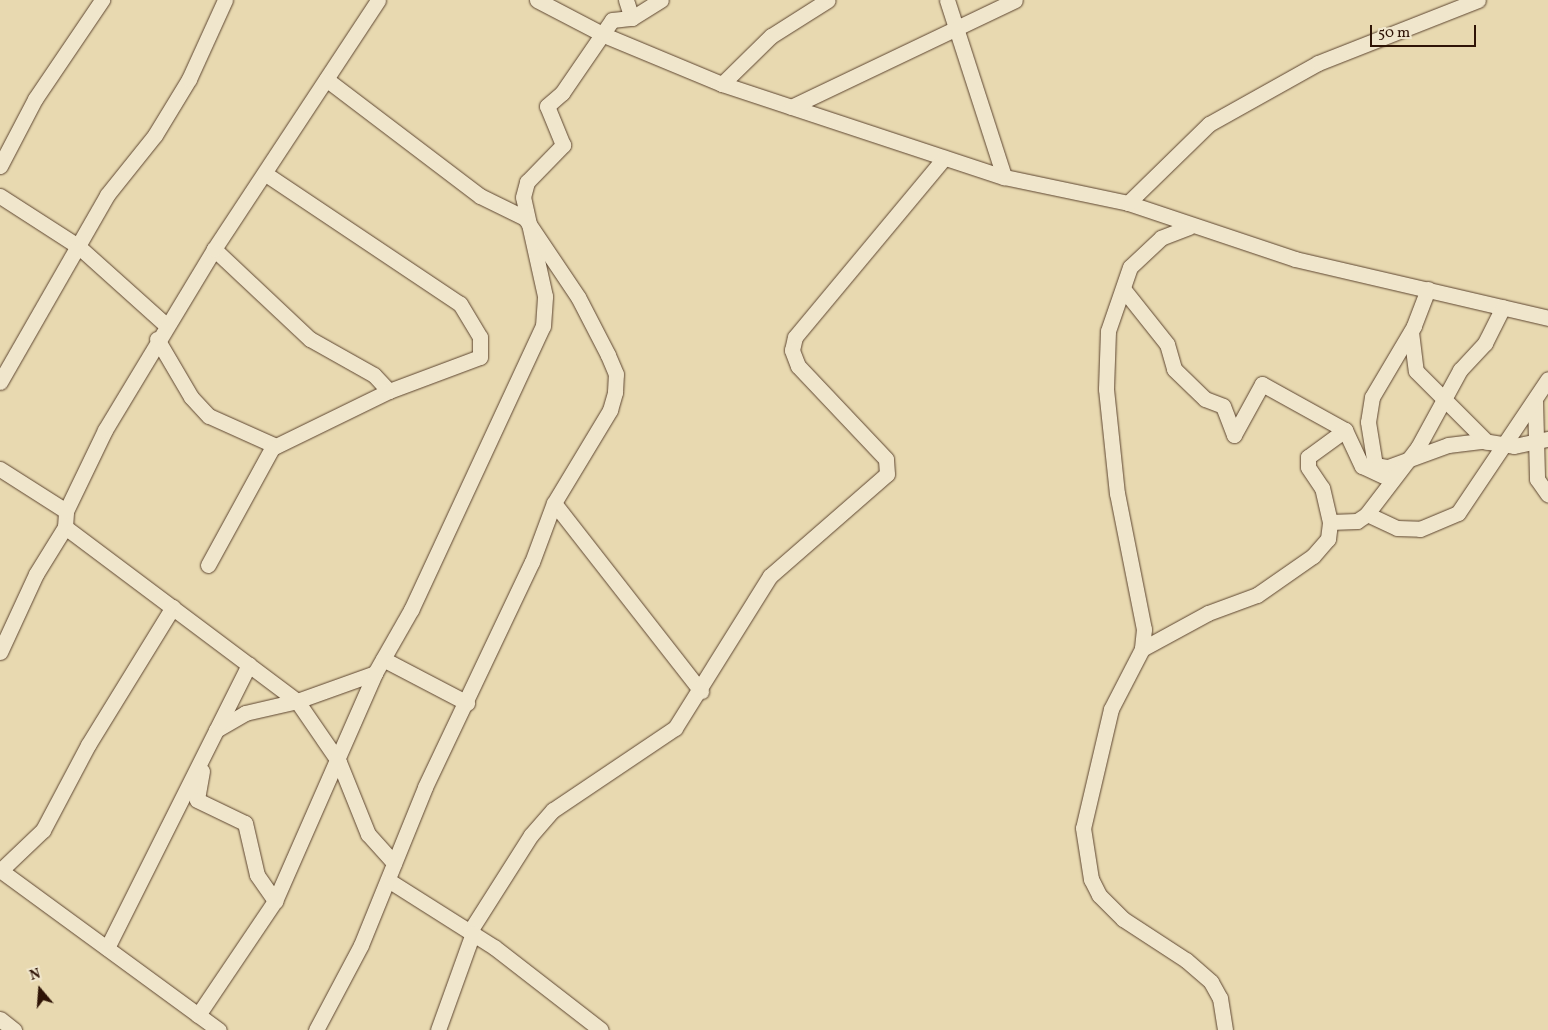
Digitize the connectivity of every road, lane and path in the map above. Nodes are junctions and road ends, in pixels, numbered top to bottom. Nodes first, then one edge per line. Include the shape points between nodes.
1 (102, 0) edge
2 (225, 0) edge
3 (378, 0) edge
4 (537, 0) edge
5 (626, 0) edge
6 (661, 0) edge
7 (828, 0) edge
8 (947, 0) edge
9 (1015, 0) edge
10 (1478, 0) edge
11 (632, 18) junction
12 (957, 27) junction
13 (604, 35) junction
14 (326, 79) junction
15 (722, 84) junction
16 (791, 107) junction
17 (944, 158) junction
18 (0, 166) edge
19 (266, 175) junction
20 (1004, 177) junction
21 (0, 196) edge
22 (1128, 203) junction
23 (524, 218) junction
24 (1189, 227) junction
25 (79, 247) junction
26 (214, 249) junction
27 (1124, 290) junction
28 (1428, 290) junction
29 (1503, 307) junction
30 (1548, 318) edge
31 (166, 324) junction
32 (1411, 330) junction
33 (157, 339) junction
34 (2, 374) edge
35 (1548, 379) edge
36 (389, 391) junction
37 (1446, 398) junction
38 (1535, 400) junction
39 (1345, 430) junction
40 (1541, 441) edge
41 (1487, 442) junction
42 (1506, 445) junction
43 (276, 446) junction
44 (1409, 459) junction
45 (0, 468) edge
46 (1393, 480) junction
47 (1548, 496) edge
48 (554, 503) junction
49 (66, 511) junction
50 (1367, 514) junction
51 (1330, 522) junction
52 (66, 527) junction
53 (208, 565) dead end
54 (173, 607) junction
55 (1142, 649) junction
56 (0, 652) edge
57 (384, 659) junction
58 (249, 665) junction
59 (375, 673) junction
60 (702, 691) junction
61 (297, 701) junction
62 (467, 703) junction
63 (216, 730) junction
64 (204, 757) junction
65 (339, 762) junction
66 (394, 864) junction
67 (0, 870) edge
68 (388, 880) junction
69 (264, 887) junction
70 (275, 901) junction
71 (262, 924) junction
72 (472, 932) junction
73 (494, 947) junction
74 (107, 948) junction
75 (464, 958) junction
76 (198, 1015) junction
77 (0, 1020) edge
78 (318, 1026) edge
79 (14, 1030) edge
80 (219, 1030) edge
81 (308, 1030) edge
82 (438, 1030) edge
83 (601, 1030) edge
84 (1225, 1030) edge

1 - 18 street via 35,99
2 - 25 street via 185,87 155,135 107,195
3 - 14 street
4 - 13 street
5 - 11 street
6 - 11 street
7 - 15 street via 771,36
8 - 12 street
9 - 12 street
10 - 22 street via 1318,63 1209,124
11 - 13 street via 612,20
12 - 16 street
12 - 20 street
13 - 15 street
13 - 23 street via 562,94 547,106 562,145 527,182
14 - 19 street
14 - 23 street via 480,196
15 - 16 street
16 - 17 street
17 - 20 street
17 - 60 street via 795,337 792,350 798,366 886,459 887,474 770,576
19 - 26 street
19 - 36 street via 425,277 460,304 480,337 480,357
20 - 22 street
21 - 25 street
22 - 24 street
23 - 48 street via 578,297 616,374 610,410
23 - 57 street via 545,296 543,326 411,610
24 - 27 street via 1148,247 1130,266
24 - 28 street via 1295,259
25 - 31 street
25 - 34 street
26 - 31 street
26 - 36 street via 310,339 374,375
27 - 39 street via 1167,344 1174,369 1205,398 1224,406 1234,435 1262,384
27 - 55 street via 1108,331 1106,389 1117,493 1141,606
28 - 29 street
28 - 32 street
29 - 30 street
29 - 37 street via 1485,343 1460,370
31 - 33 street
32 - 37 street via 1416,371
32 - 44 street via 1372,397 1368,422 1375,465 1388,466
33 - 43 street via 191,397 209,416
33 - 49 street via 105,430
35 - 38 street
36 - 43 street
37 - 41 street
37 - 44 street
38 - 40 street
38 - 42 street via 1511,430
39 - 46 street via 1362,466
39 - 51 street via 1308,457 1308,468 1322,488
40 - 42 street
40 - 47 street via 1537,480
41 - 42 street
41 - 44 street via 1448,445
42 - 50 street via 1480,474 1458,513 1429,529 1397,528
43 - 53 street
44 - 46 street
45 - 49 street
46 - 50 street
48 - 60 street
48 - 62 street via 532,562
49 - 52 street
50 - 51 street via 1357,521
51 - 55 street via 1328,539 1301,567 1257,595 1208,613
52 - 54 street
52 - 56 street via 36,574
54 - 58 street
54 - 67 street via 88,745 43,830
55 - 84 street via 1111,709 1090,789 1083,828 1090,879 1099,895 1123,919 1186,960 1212,982 1220,998
57 - 59 street
57 - 62 street
58 - 61 street
58 - 63 street
59 - 61 street
59 - 65 street
60 - 72 street via 675,728 553,810 531,835
61 - 63 street via 245,713
61 - 65 street
62 - 66 street
63 - 64 street
64 - 69 street via 197,800 246,823
64 - 74 street
65 - 66 street via 368,834
65 - 70 street
66 - 68 street
67 - 74 street
68 - 72 street
68 - 78 street via 361,945
69 - 70 street
69 - 71 street
70 - 71 street
71 - 76 street
72 - 73 street
72 - 75 street
73 - 75 street
73 - 83 street
74 - 76 street
75 - 82 street
76 - 80 street
77 - 79 street
78 - 81 street

